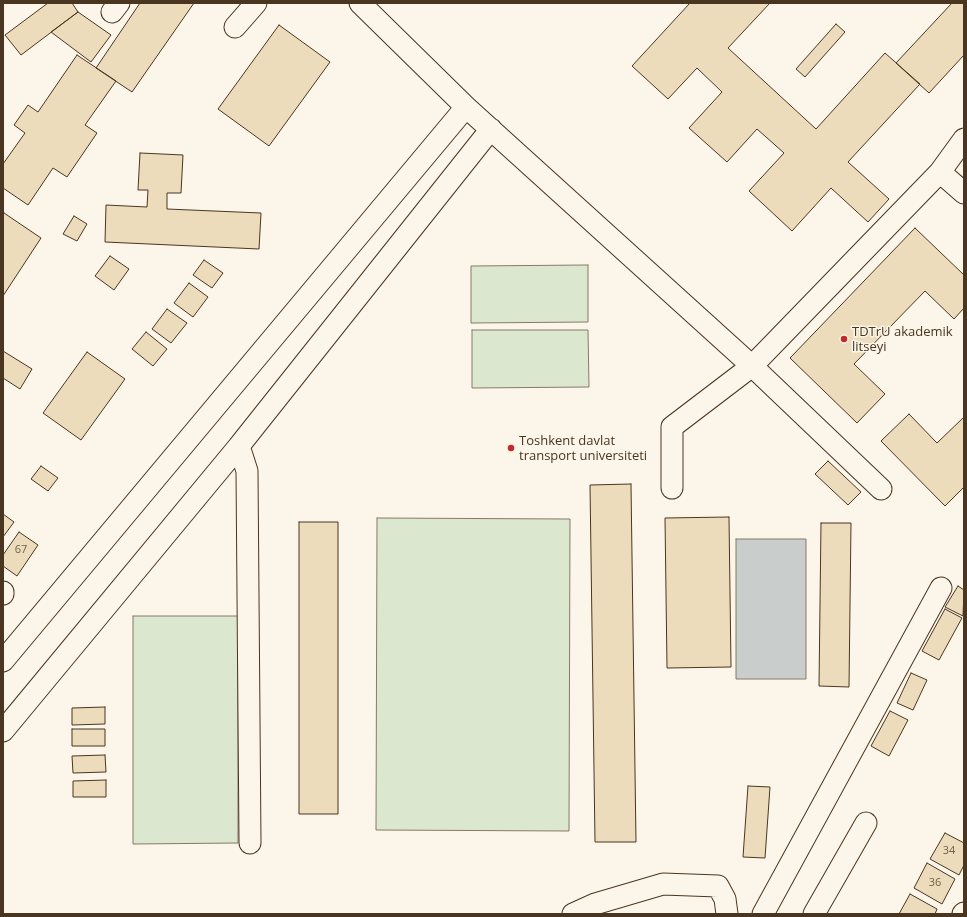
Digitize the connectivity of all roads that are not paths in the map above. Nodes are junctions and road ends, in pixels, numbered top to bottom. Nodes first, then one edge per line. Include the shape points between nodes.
1 (256, 3) edge
2 (360, 3) edge
3 (235, 27) dead end
4 (466, 107) junction
5 (491, 129) junction
6 (964, 139) edge
7 (940, 172) junction
8 (964, 193) edge
9 (752, 366) junction
10 (239, 446) junction
11 (672, 488) dead end
12 (881, 489) dead end
13 (941, 588) dead end
14 (3, 661) edge
15 (3, 731) edge
16 (866, 823) dead end
17 (250, 843) dead end
18 (573, 914) edge
19 (727, 914) edge
20 (763, 914) edge
21 (814, 914) edge

1 - 3 street
2 - 4 street
4 - 5 street
4 - 14 street
5 - 9 street
5 - 10 street
6 - 7 street
7 - 8 street
7 - 9 street
9 - 11 street via 672,427
9 - 12 street
10 - 15 street
10 - 17 street via 247,471
13 - 20 street
16 - 21 street
18 - 19 street via 594,904 663,884 718,886 725,899

